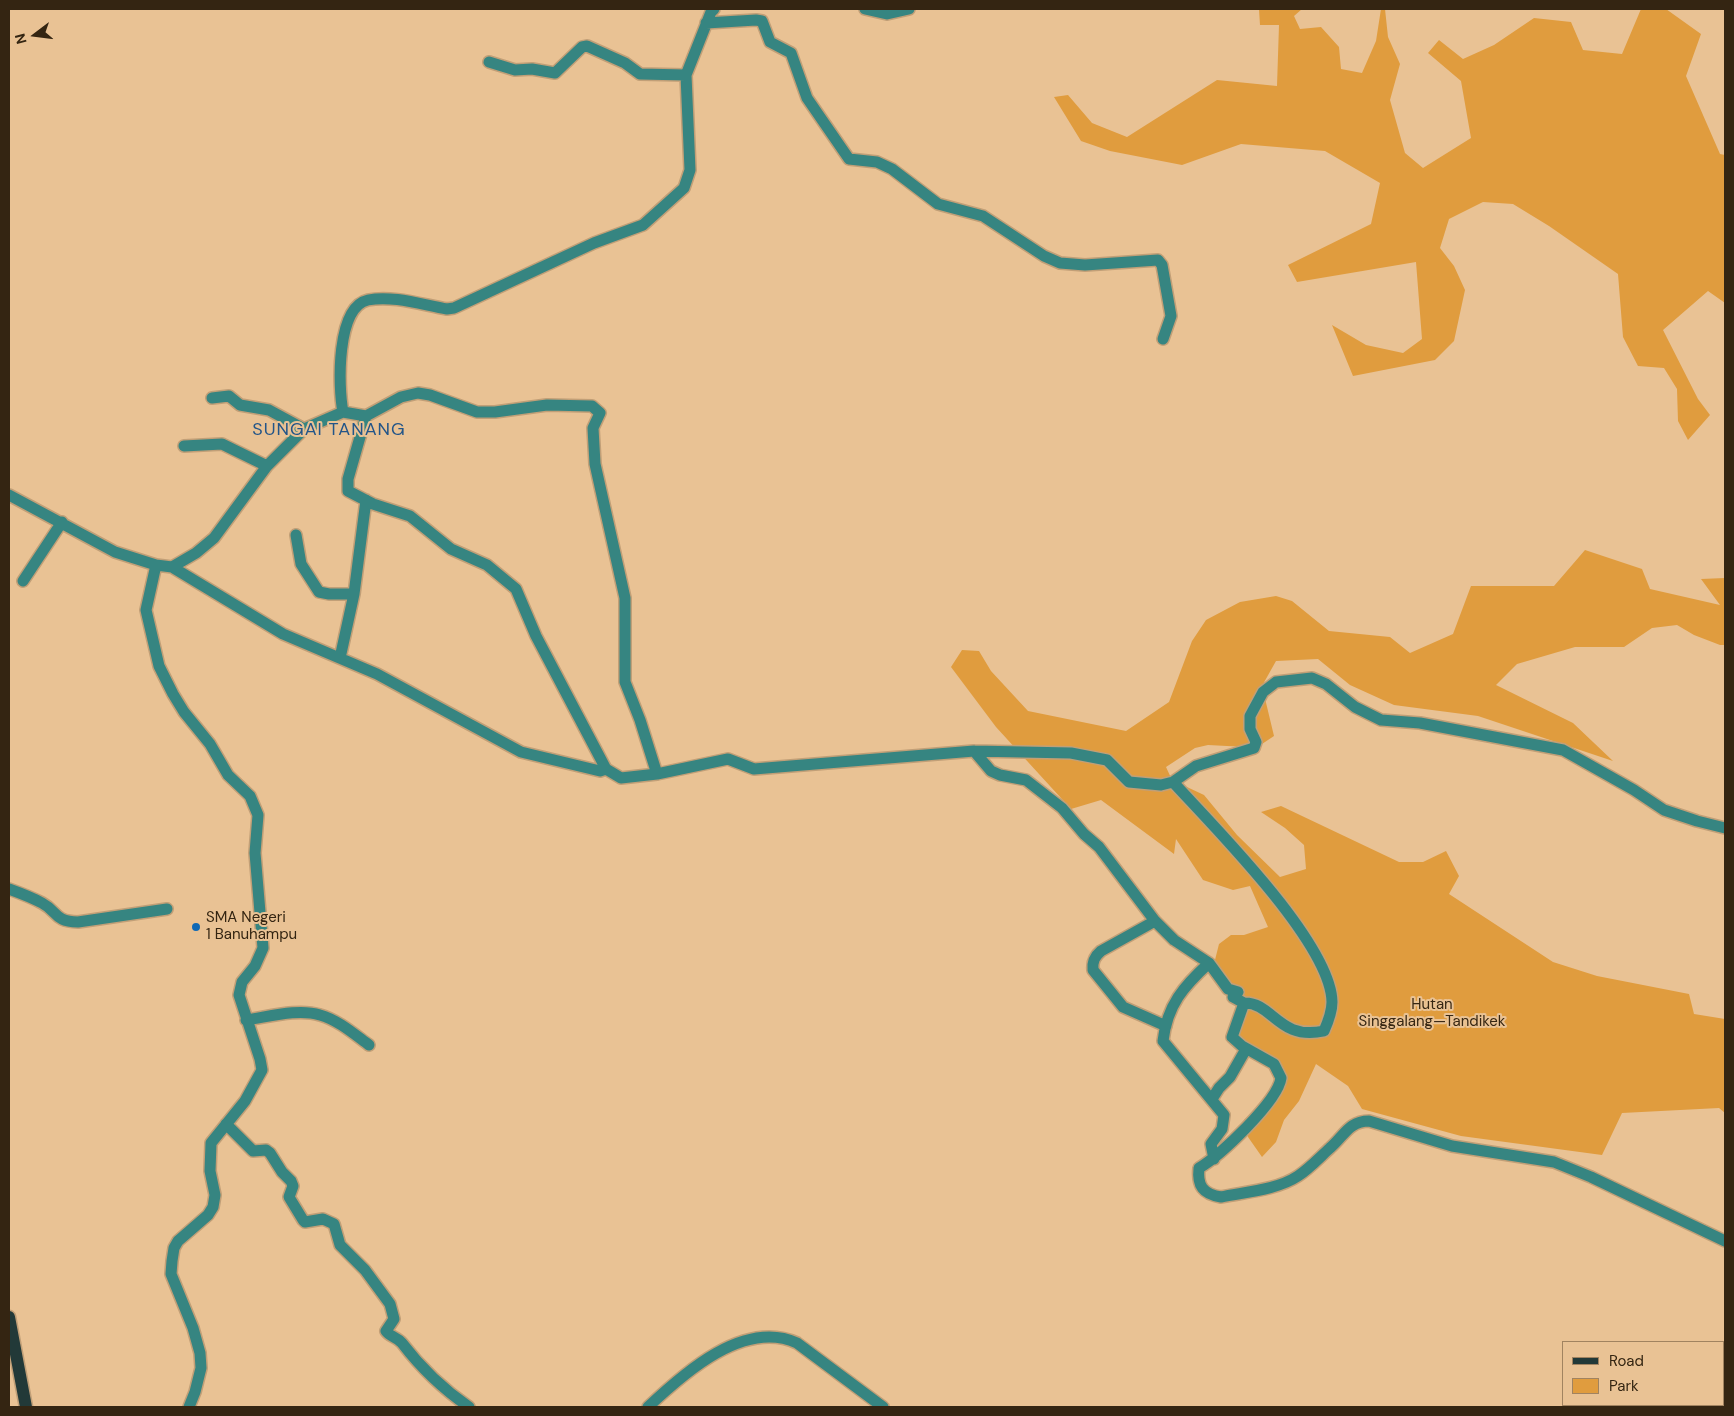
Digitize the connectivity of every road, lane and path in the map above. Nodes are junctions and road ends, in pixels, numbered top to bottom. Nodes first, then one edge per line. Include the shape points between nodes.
1 (714, 9) edge
2 (864, 9) edge
3 (909, 9) edge
4 (706, 23) junction
5 (489, 62) dead end
6 (686, 75) junction
7 (1163, 339) dead end
8 (212, 398) dead end
9 (343, 412) junction
10 (366, 416) junction
11 (304, 429) junction
12 (184, 446) dead end
13 (267, 466) junction
14 (9, 495) edge
15 (366, 500) junction
16 (62, 522) junction
17 (296, 535) dead end
18 (156, 565) junction
19 (172, 567) junction
20 (23, 581) dead end
21 (354, 594) junction
22 (340, 658) junction
23 (974, 751) junction
24 (606, 769) junction
25 (657, 774) junction
26 (1173, 782) junction
27 (1725, 828) edge
28 (9, 889) edge
29 (167, 908) dead end
30 (1155, 921) junction
31 (1209, 962) junction
32 (1244, 1003) junction
33 (246, 1020) junction
34 (1166, 1026) junction
35 (370, 1045) dead end
36 (1246, 1049) junction
37 (1212, 1099) junction
38 (226, 1124) junction
39 (1214, 1159) junction
40 (1725, 1241) edge
41 (9, 1317) edge
42 (26, 1407) edge
43 (189, 1407) edge
44 (470, 1407) edge
45 (648, 1407) edge
46 (883, 1407) edge

1 - 4 street
2 - 3 street via 887,14
4 - 6 street
4 - 7 street via 762,21 770,42 791,53 807,98 850,159 877,162 892,169 938,204 983,216 1060,263 1085,265 1158,260 1162,265 1171,316
5 - 6 street via 515,70 554,73 587,46 625,63 640,74
6 - 9 street via 690,170 684,188 643,225 594,243 454,308 390,299 366,300 352,310 347,321 341,373
8 - 11 street via 229,396 241,406 269,410
9 - 10 street
9 - 11 street
10 - 15 street via 347,487
10 - 25 street via 401,397 418,393 477,412 547,406 597,408 600,413 594,428 595,464 625,598 624,682
11 - 13 street
12 - 13 street via 222,444
13 - 19 street via 214,538
14 - 16 street
15 - 21 street
15 - 24 street via 410,516 452,549 487,565 516,589 536,636
16 - 18 street via 115,552
16 - 20 street
17 - 21 street via 301,564 319,592
18 - 19 street
18 - 33 street via 146,610 160,666 184,712 210,744 236,785 250,796 258,815 256,853 264,948 239,988
19 - 22 street via 283,634
21 - 22 street
22 - 24 street via 377,674 521,752 600,771
23 - 25 street via 754,769 728,759
23 - 26 street via 1071,753 1107,760 1129,782 1150,786
23 - 30 street via 991,771 1026,780 1062,808 1099,847
24 - 25 street via 621,778
26 - 27 street via 1196,766 1254,748 1256,742 1250,730 1250,716 1264,692 1276,682 1312,678 1326,684 1356,708 1381,720 1420,723 1562,750 1664,810
26 - 32 street via 1262,878 1315,953 1332,1002 1324,1031 1309,1034 1290,1030 1262,1009
28 - 29 street via 44,904 65,922
30 - 31 street via 1174,940
30 - 34 street via 1101,951 1092,964 1123,1008
31 - 32 street via 1228,989 1238,992 1233,997
31 - 34 street via 1184,987
32 - 36 street via 1232,1037
33 - 35 street via 296,1014 319,1015
33 - 38 street via 262,1070 245,1101
34 - 37 street via 1163,1041
36 - 37 street via 1230,1077
36 - 39 street via 1274,1064 1281,1078 1280,1088 1276,1096
37 - 39 street via 1224,1115 1224,1123 1211,1144
38 - 43 street via 215,1136 210,1150 215,1195 213,1207 178,1241 172,1261 171,1274 200,1354 201,1368
38 - 44 street via 253,1151 270,1152 291,1181 293,1186 289,1197 303,1220 323,1219 334,1224 340,1245 365,1270 390,1304 394,1319 386,1331 388,1334 401,1342 422,1368
39 - 40 street via 1199,1168 1197,1179 1210,1195 1221,1197 1273,1186 1299,1176 1342,1138 1348,1127 1369,1121 1452,1146 1554,1162
41 - 42 main road
45 - 46 street via 677,1380 739,1343 784,1337 797,1342

